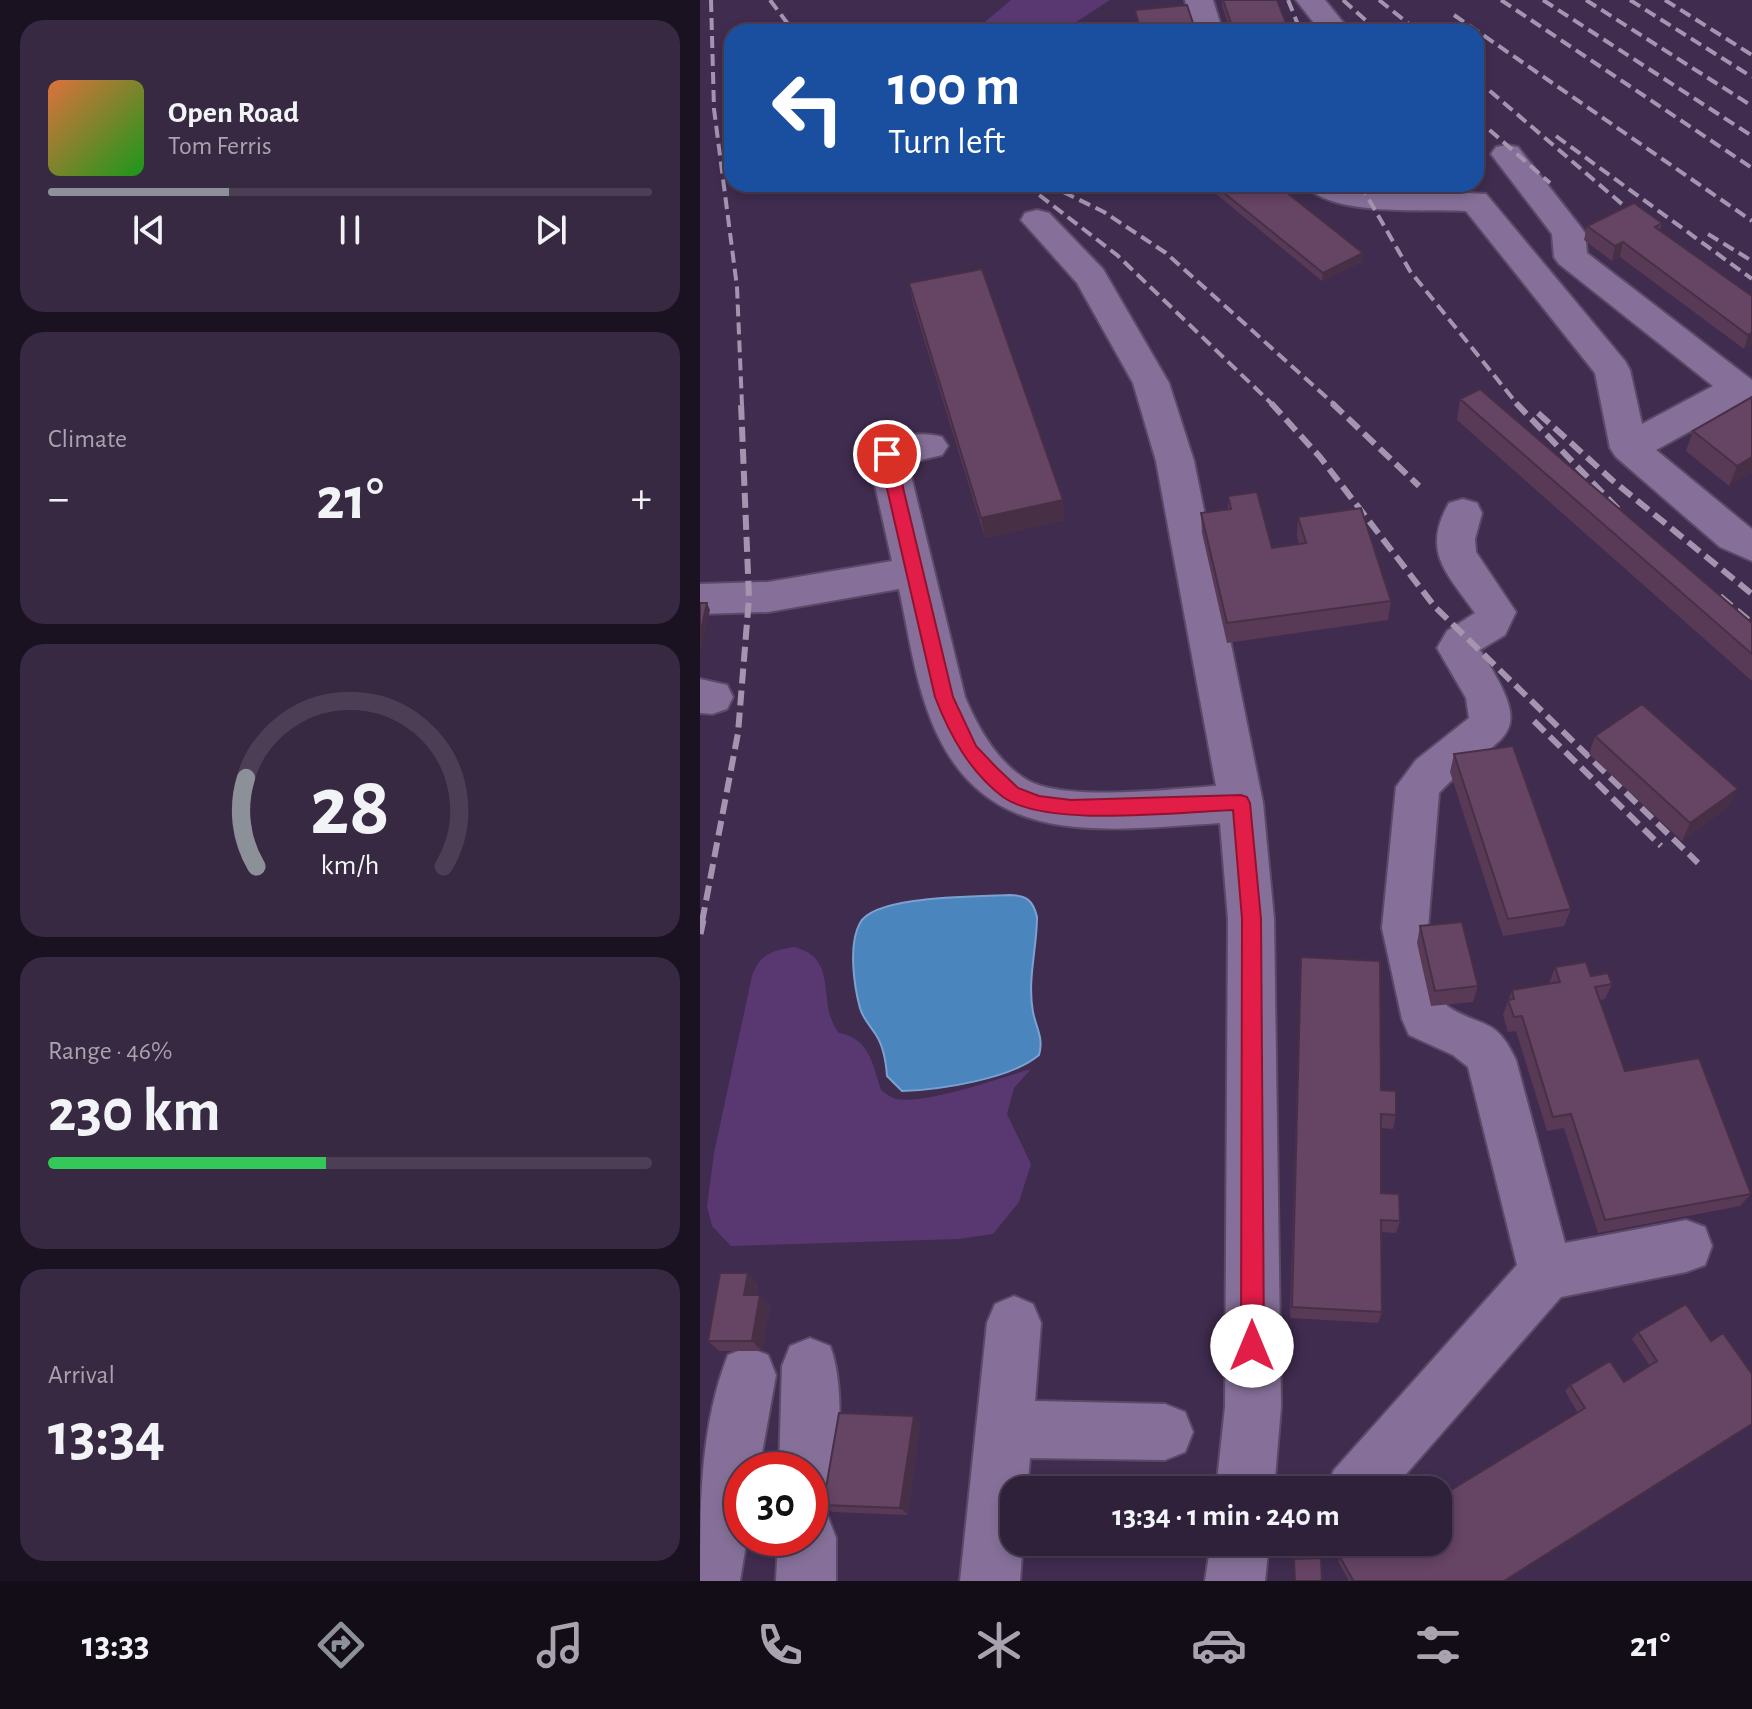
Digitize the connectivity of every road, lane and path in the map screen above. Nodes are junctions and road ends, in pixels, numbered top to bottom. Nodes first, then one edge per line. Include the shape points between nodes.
1 (1199, 0) edge
2 (1310, 0) edge
3 (1206, 24) edge
4 (1330, 24) edge
5 (1484, 183) edge
6 (1340, 192) edge
7 (1449, 192) edge
8 (1469, 192) edge
9 (1037, 220) dead end
10 (1571, 257) junction
11 (1529, 267) junction
12 (1746, 385) edge
13 (929, 446) dead end
14 (1629, 448) junction
15 (1463, 513) dead end
16 (1752, 547) edge
17 (912, 572) junction
18 (700, 599) edge
19 (1241, 803) junction
20 (1686, 1246) dead end
21 (1546, 1273) junction
22 (1014, 1323) dead end
23 (810, 1366) dead end
24 (748, 1375) dead end
25 (1004, 1429) junction
26 (1165, 1432) dead end
27 (808, 1452) edge
28 (1246, 1476) edge
29 (1366, 1476) edge
30 (807, 1556) edge
31 (1238, 1556) edge
32 (710, 1581) edge
33 (806, 1581) edge
34 (990, 1581) edge
35 (1235, 1581) edge

1 - 3 street
2 - 4 street
5 - 10 street via 1517,167 1568,233
6 - 7 street via 1352,197
8 - 11 street
9 - 19 street via 1091,277 1151,383 1175,461
10 - 11 street
10 - 12 street
11 - 14 street via 1612,370
12 - 14 street
13 - 17 street via 887,454
14 - 16 street
15 - 21 street via 1456,555 1496,612 1490,625 1458,648 1488,701 1491,722 1418,787 1405,928 1426,1019 1478,1041 1491,1060
17 - 18 street via 768,597
17 - 19 street via 955,725 970,751 1012,793 1071,808
19 - 28 street via 1251,919 1253,1407
20 - 21 street
21 - 29 street
22 - 25 street
23 - 27 street
24 - 32 street
25 - 26 street
25 - 34 street
30 - 33 street
31 - 35 street

